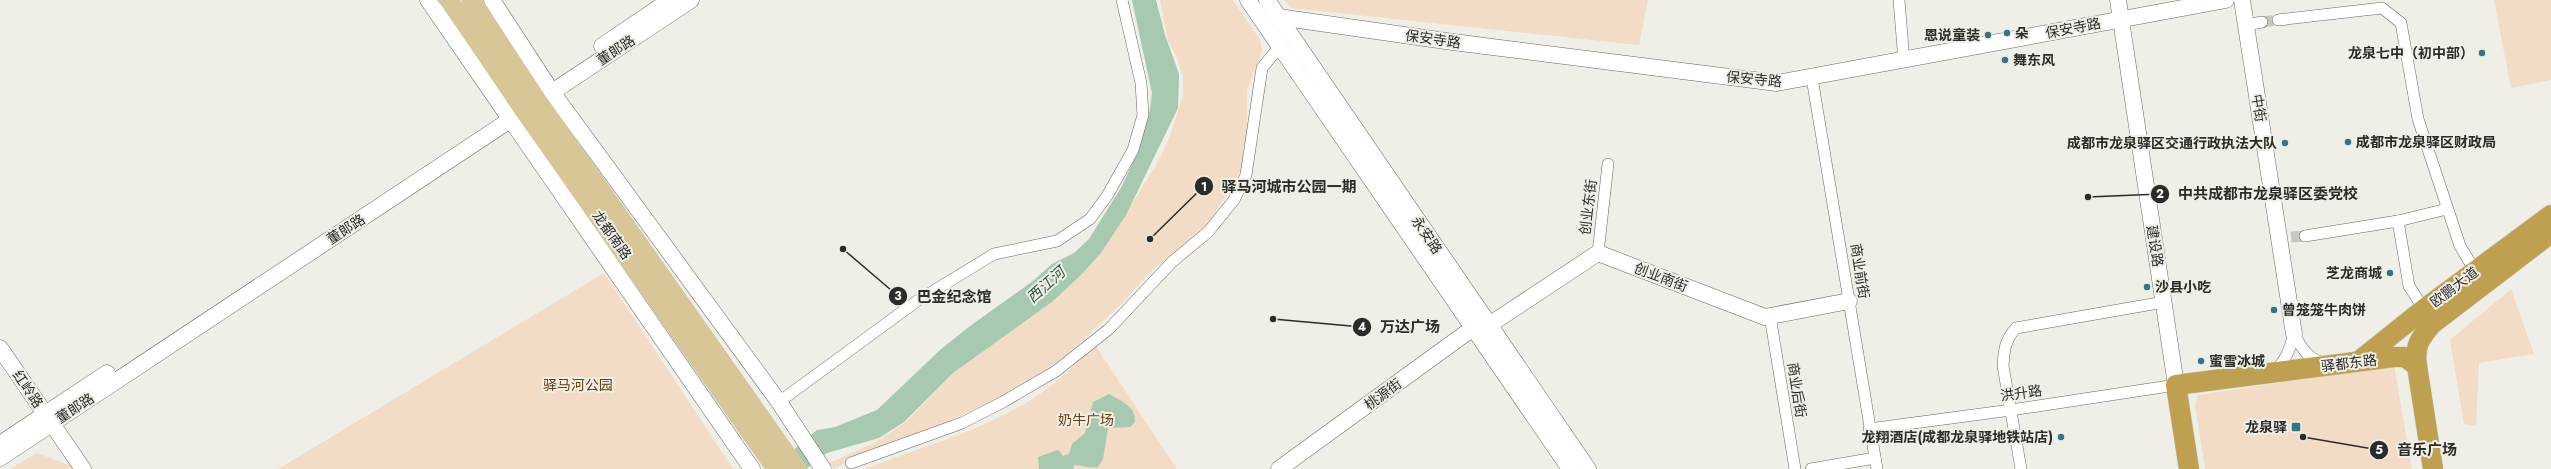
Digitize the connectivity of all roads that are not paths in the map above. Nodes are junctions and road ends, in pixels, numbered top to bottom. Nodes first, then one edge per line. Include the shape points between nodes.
1 (428, 0) edge
2 (449, 0) edge
3 (471, 0) edge
4 (492, 0) edge
5 (670, 0) edge
6 (691, 0) edge
7 (1122, 0) edge
8 (1248, 0) edge
9 (1267, 0) edge
10 (1899, 0) edge
11 (2118, 0) edge
12 (2226, 0) edge
13 (2242, 0) edge
14 (1278, 17) junction
15 (2121, 19) junction
16 (2278, 20) tunnel mouth
17 (2262, 22) tunnel mouth
18 (2246, 25) junction
19 (1280, 46) junction
20 (1904, 61) junction
21 (1812, 78) junction
22 (528, 101) junction
23 (1608, 164) dead end
24 (2447, 209) junction
25 (2551, 215) edge
26 (2398, 221) junction
27 (2551, 233) edge
28 (2305, 236) tunnel mouth
29 (1598, 253) junction
30 (2474, 271) junction
31 (1849, 301) junction
32 (2164, 302) junction
33 (2424, 309) junction
34 (1770, 316) junction
35 (1489, 325) junction
36 (1473, 328) junction
37 (2294, 334) junction
38 (0, 348) edge
39 (2359, 361) junction
40 (2335, 364) junction
41 (2417, 366) junction
42 (2274, 372) junction
43 (2176, 385) junction
44 (779, 402) junction
45 (2011, 410) junction
46 (48, 419) junction
47 (1869, 429) junction
48 (0, 444) edge
49 (769, 444) junction
50 (0, 458) edge
51 (851, 463) dead end
52 (1876, 464) edge
53 (83, 469) edge
54 (752, 469) edge
55 (776, 469) edge
56 (797, 469) edge
57 (823, 469) edge
58 (1279, 469) edge
59 (1570, 469) edge
60 (1588, 469) edge
61 (1795, 469) edge
62 (1811, 469) edge
63 (2021, 469) edge
64 (2189, 469) edge
65 (2433, 469) edge

1 - 22 street
2 - 22 main road, 龙都南路
3 - 22 main road, 龙都南路
4 - 22 street
5 - 22 street, 董郞路
6 - 22 street, 董郞路
7 - 44 street via 1141,83 1143,115 1133,150 1107,196 1090,219 1058,241 994,254 918,301
8 - 19 street
9 - 14 street, 永安路
10 - 20 street
11 - 15 street, 建设路
12 - 15 street, 保安寺路
13 - 18 street, 中街
14 - 21 street, 保安寺路 via 1769,82
14 - 35 street, 永安路
15 - 20 street, 保安寺路
15 - 32 street, 建设路
16 - 24 street via 2382,8 2401,23 2418,119
17 - 18 street
18 - 37 street, 中街 via 2285,238
19 - 36 street
19 - 51 street via 1262,68 1246,175 1234,200 1208,232 1172,262 1109,329 1056,371 1003,402 962,423
20 - 21 street, 保安寺路
21 - 31 street, 商业前街
22 - 44 street
22 - 46 street, 董郞路
22 - 49 main road, 龙都南路
22 - 54 street
23 - 29 street, 创业东街
24 - 26 street
24 - 30 street via 2460,246
25 - 30 highway, 欧鹏大道
26 - 28 street
26 - 33 street via 2409,286
27 - 41 highway, 欧鹏大道 via 2432,324 2418,341 2415,353
29 - 34 street, 创业南街 via 1765,317
29 - 35 street
30 - 33 highway, 欧鹏大道
31 - 34 street, 创业南街
31 - 47 street, 商业前街
32 - 43 street, 建设路
32 - 45 street via 2016,328 2007,338 2004,350
33 - 39 highway, 欧鹏大道
34 - 61 street, 商业后街
35 - 36 street, 桃源街
35 - 60 street, 永安路
36 - 58 street, 桃源街
36 - 59 street
37 - 40 street via 2308,356 2317,362
37 - 42 street via 2290,351
38 - 46 street, 红岭路
39 - 40 highway, 驿都东路
39 - 41 highway, 驿都东路 via 2404,357
40 - 42 highway, 驿都东路
41 - 65 highway
42 - 43 highway, 驿都东路
43 - 45 street, 洪升路
43 - 64 highway, 建设路
44 - 57 street
45 - 47 street, 洪升路
45 - 63 street
46 - 48 street, 董郞路
46 - 50 street, 董郞路
46 - 53 street, 红岭路
47 - 52 street, 商业前街
49 - 55 main road, 龙都南路
49 - 56 main road, 龙都南路
52 - 62 street

